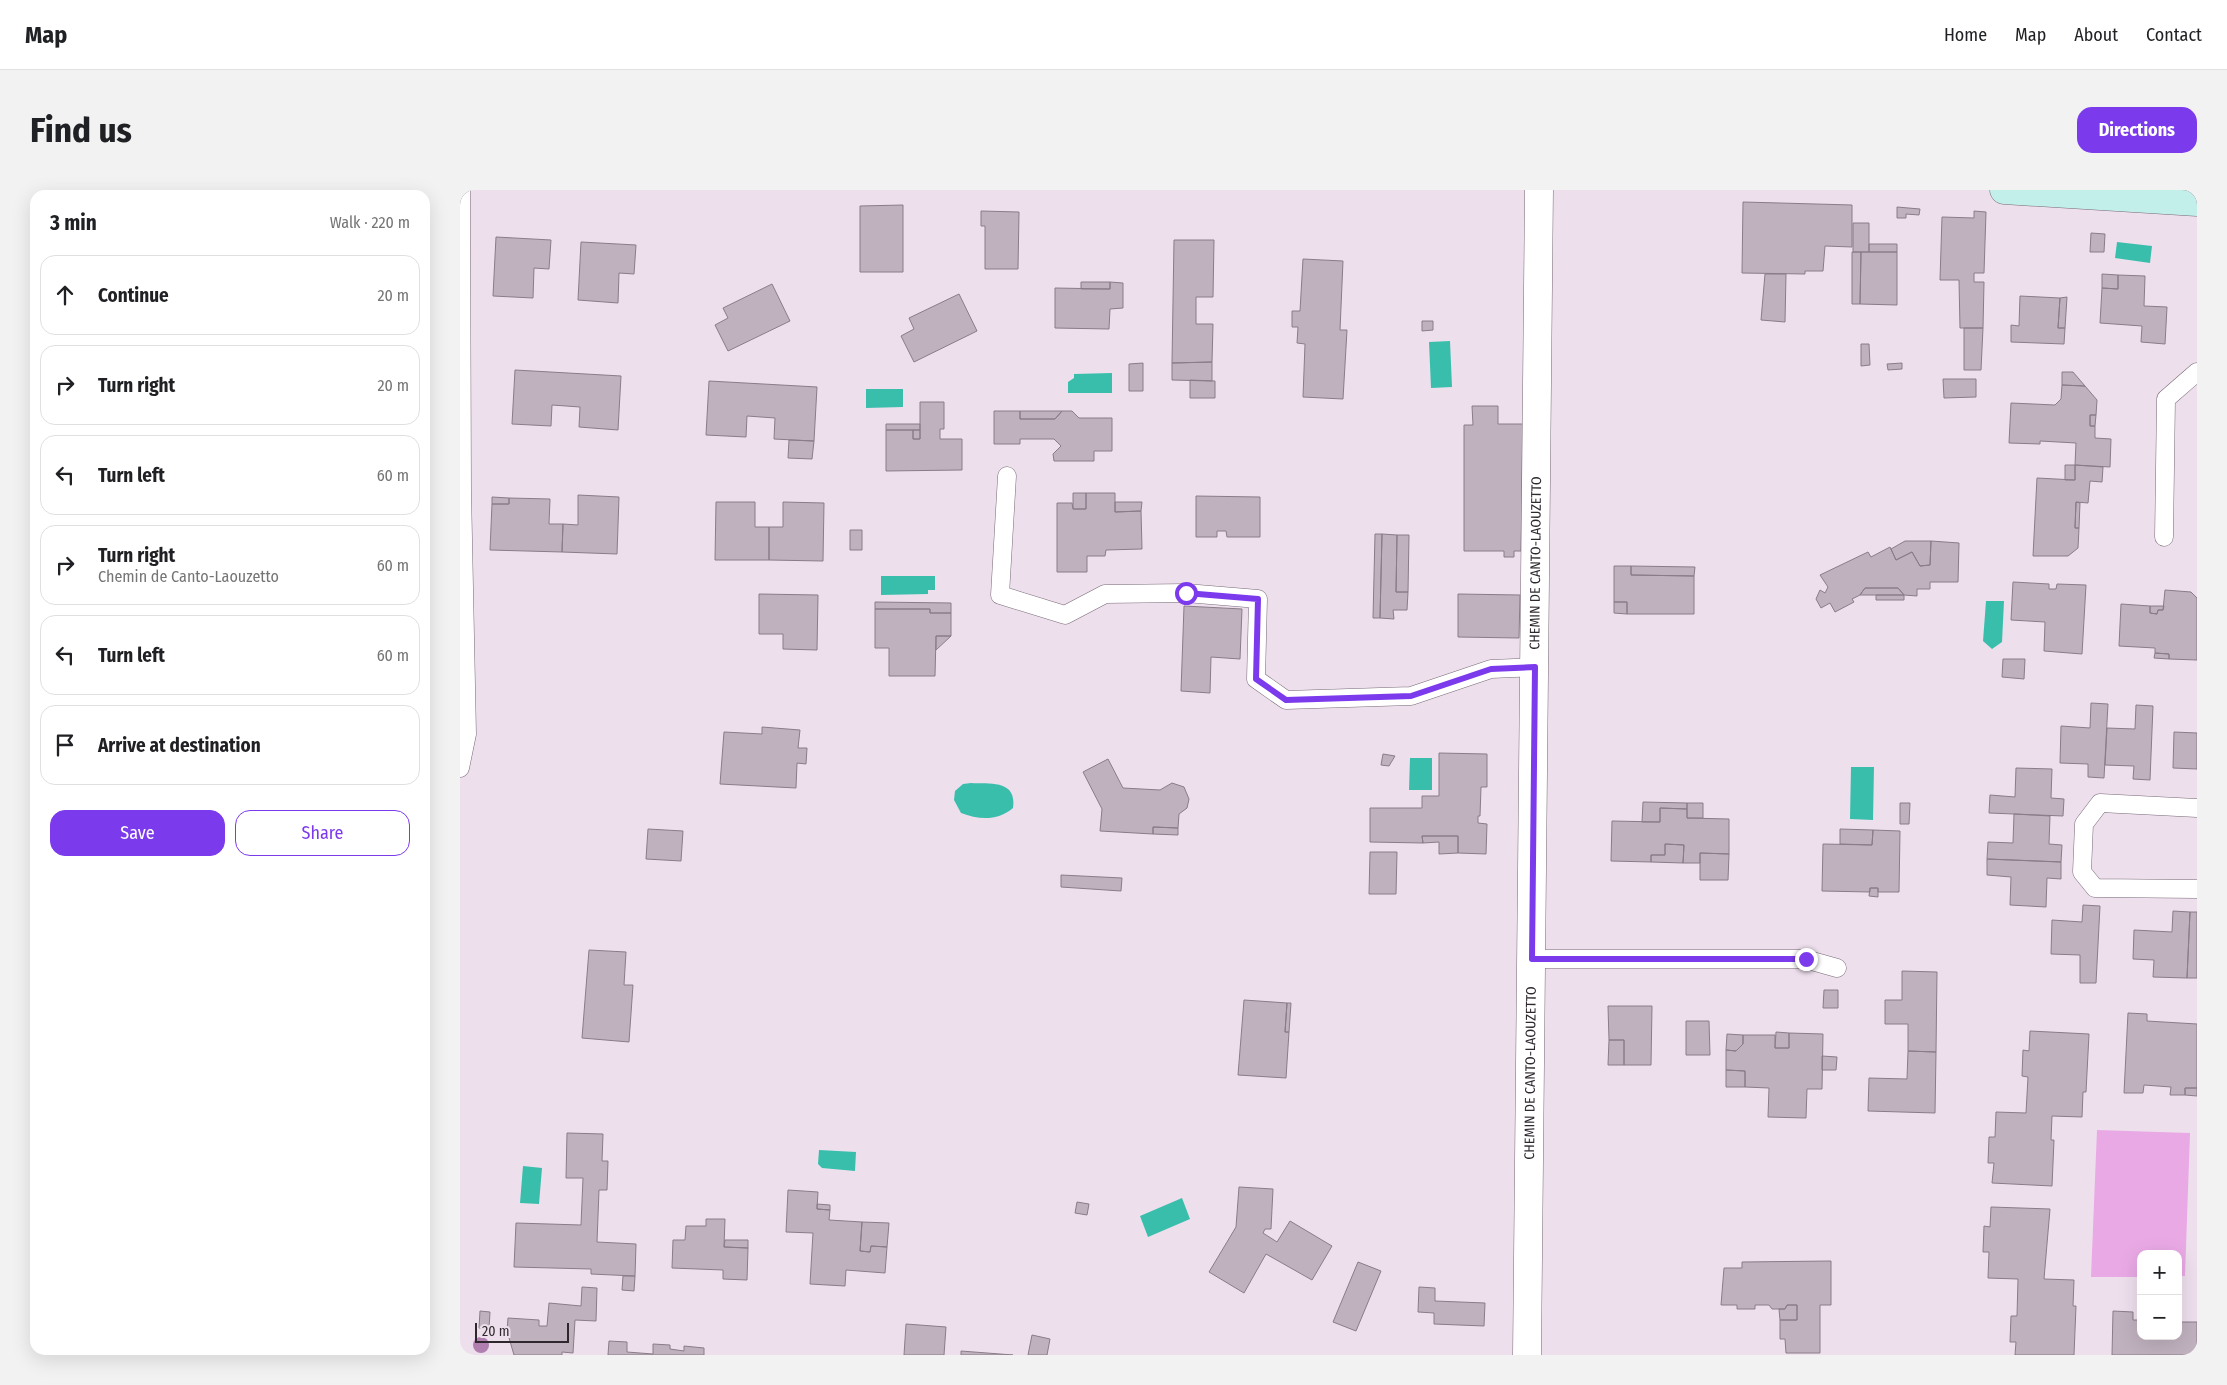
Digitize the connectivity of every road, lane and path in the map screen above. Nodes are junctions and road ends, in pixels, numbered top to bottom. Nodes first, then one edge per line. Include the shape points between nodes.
1 (461, 190) edge
2 (1539, 190) edge
3 (2004, 190) edge
4 (2197, 202) edge
5 (2197, 372) edge
6 (1007, 476) dead end
7 (2164, 537) dead end
8 (1535, 667) junction
9 (460, 768) edge
10 (2197, 808) edge
11 (2197, 889) edge
12 (1532, 959) junction
13 (1837, 968) dead end
14 (1527, 1355) edge

1 - 9 lane via 467,734
2 - 8 street, CHEMIN DE CANTO-LAOUZETTO
3 - 4 main road
5 - 7 lane via 2166,399
6 - 8 lane via 1000,595 1065,615 1105,594 1186,593 1258,599 1256,679 1286,700 1411,696 1491,669
8 - 12 street, CHEMIN DE CANTO-LAOUZETTO
10 - 11 lane via 2100,803 2084,824 2082,872 2095,888
12 - 13 lane via 1806,959
12 - 14 street, CHEMIN DE CANTO-LAOUZETTO

